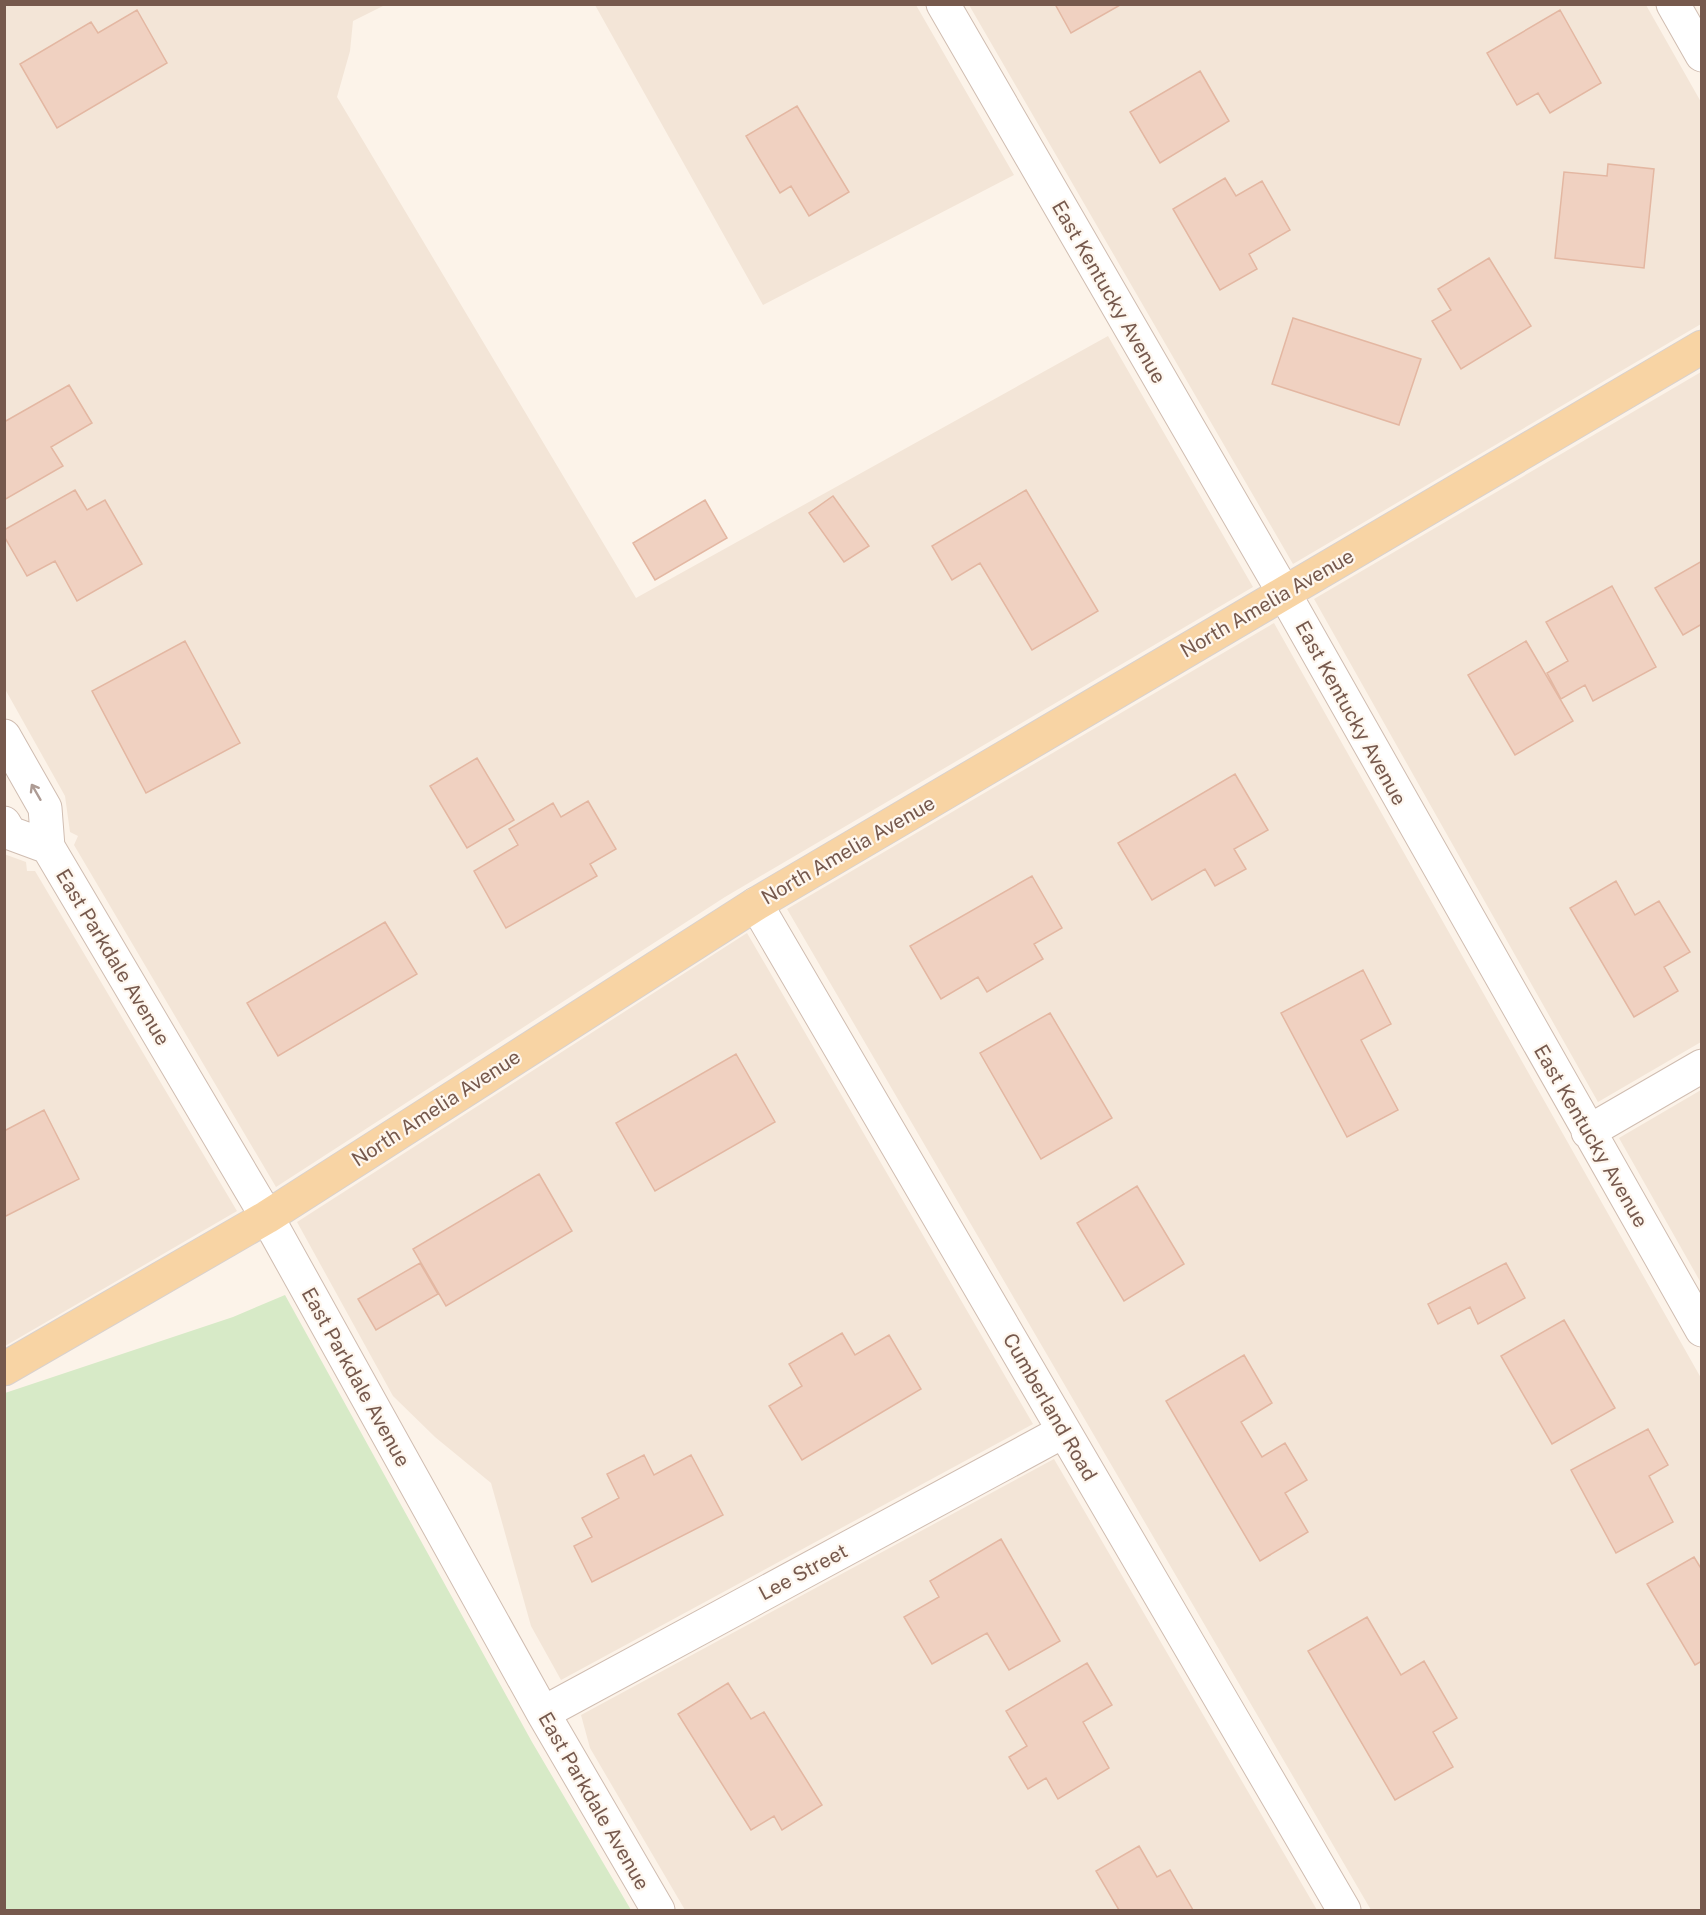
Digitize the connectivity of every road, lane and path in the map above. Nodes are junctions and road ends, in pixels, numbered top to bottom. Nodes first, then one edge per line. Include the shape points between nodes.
1 (943, 4) edge
2 (1673, 4) edge
3 (1701, 55) edge
4 (1701, 347) edge
5 (1284, 593) junction
6 (4, 736) edge
7 (4, 823) edge
8 (48, 848) junction
9 (756, 904) junction
10 (1701, 1066) edge
11 (1588, 1132) junction
12 (267, 1217) junction
13 (1701, 1330) edge
14 (4, 1369) edge
15 (1064, 1431) junction
16 (543, 1713) junction
17 (658, 1911) edge
18 (1344, 1911) edge

1 - 5 street, East Kentucky Avenue
2 - 3 street
4 - 5 main road, North Amelia Avenue
5 - 9 main road, North Amelia Avenue
5 - 11 street, East Kentucky Avenue
8 -> 6 street, East Parkdale Avenue via 45,808
7 - 8 street, East Parkdale Avenue via 10,833
8 - 12 street, East Parkdale Avenue
9 - 12 main road, North Amelia Avenue
9 - 15 street, Cumberland Road
10 - 11 street
11 - 13 street, East Kentucky Avenue
12 - 14 main road, North Amelia Avenue
12 - 16 street, East Parkdale Avenue
15 - 16 street, Lee Street
15 - 18 street, Cumberland Road
16 - 17 street, East Parkdale Avenue

